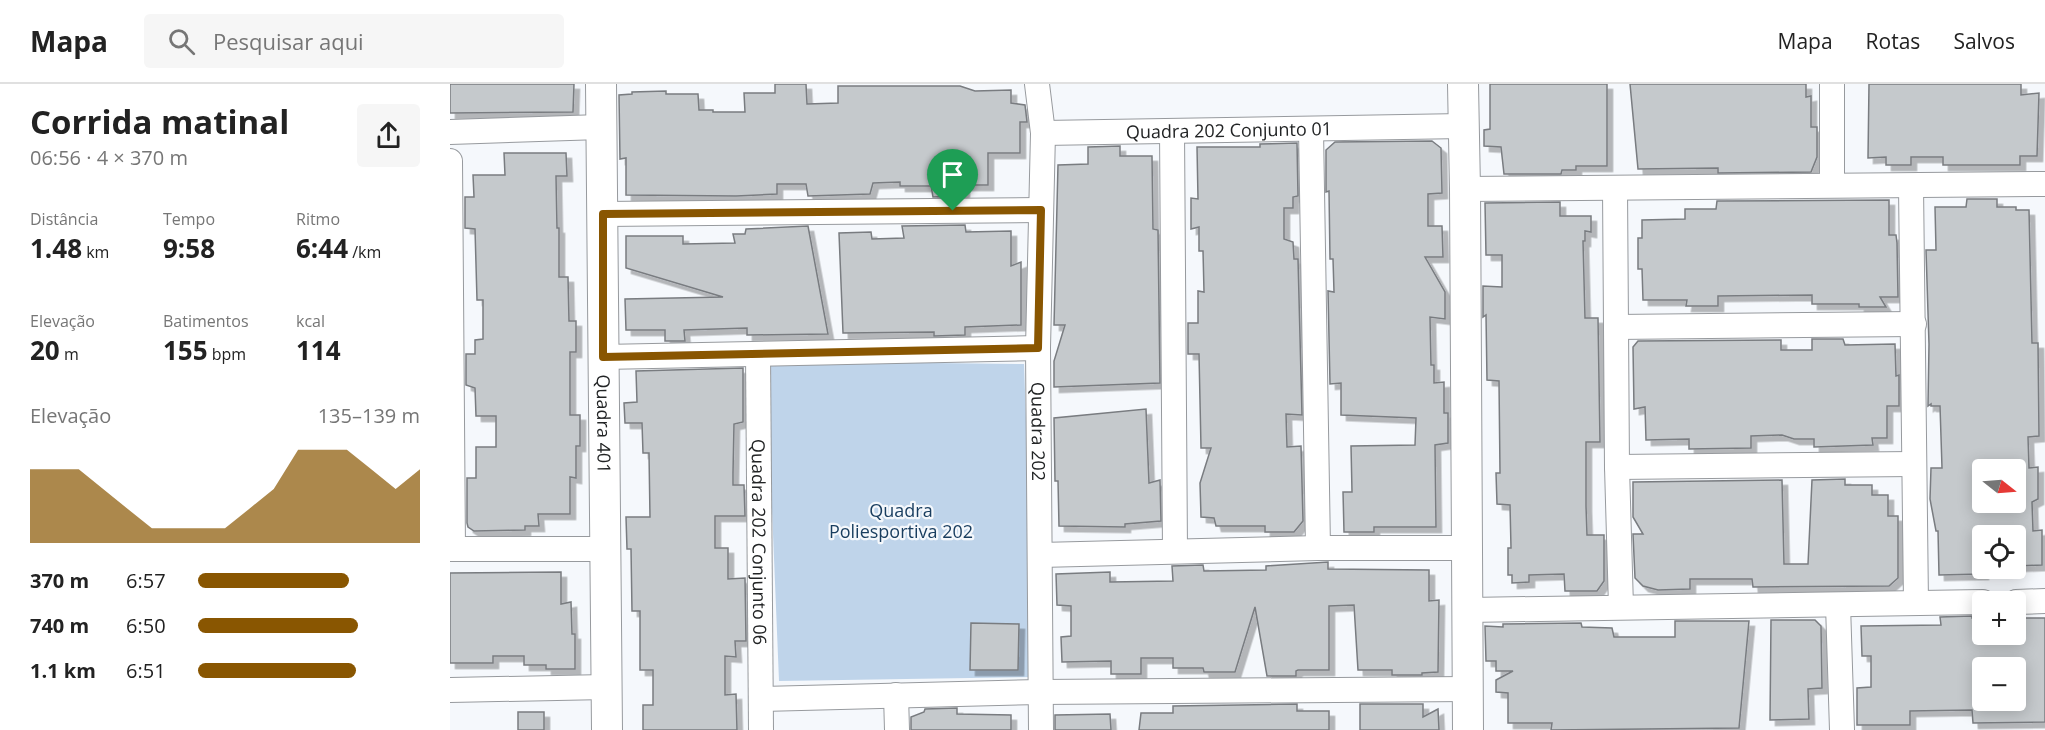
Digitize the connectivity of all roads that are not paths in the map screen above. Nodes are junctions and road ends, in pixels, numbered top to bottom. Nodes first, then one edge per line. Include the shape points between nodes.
1 (600, 84) edge
2 (1037, 84) edge
3 (1462, 84) edge
4 (1832, 84) edge
5 (1463, 126) junction
6 (601, 127) junction
7 (1172, 130) junction
8 (1311, 130) junction
9 (450, 132) edge
10 (1043, 133) junction
11 (450, 161) edge
12 (2045, 184) edge
13 (1832, 185) junction
14 (1911, 186) junction
15 (1615, 188) junction
16 (1465, 189) junction
17 (1041, 210) junction
18 (603, 214) junction
19 (1914, 324) junction
20 (1616, 327) junction
21 (1038, 348) junction
22 (758, 354) junction
23 (603, 357) junction
24 (1914, 464) junction
25 (1617, 467) junction
26 (1318, 548) junction
27 (1467, 548) junction
28 (452, 549) edge
29 (605, 549) junction
30 (1175, 551) junction
31 (1040, 555) junction
32 (2045, 601) edge
33 (1972, 602) edge
34 (2026, 602) edge
35 (1916, 603) junction
36 (1838, 605) junction
37 (1621, 607) junction
38 (1468, 610) junction
39 (606, 687) junction
40 (1468, 689) junction
41 (450, 690) edge
42 (1040, 692) junction
43 (896, 695) junction
44 (761, 699) junction
45 (607, 730) edge
46 (761, 730) edge
47 (897, 730) edge
48 (1041, 730) edge
49 (1468, 730) edge
50 (1842, 730) edge

1 - 6 street, Quadra 401
2 - 10 street
3 - 5 street
4 - 13 street
5 - 8 street, Quadra 202 Conjunto 01
5 - 16 street
6 - 9 street
6 - 18 street, Quadra 401
7 - 8 street, Quadra 202 Conjunto 01
7 - 10 street, Quadra 202 Conjunto 01
7 - 30 street
8 - 26 street
10 - 17 street, Quadra 202
11 - 28 street
12 - 14 street
13 - 14 street
13 - 15 street
14 - 19 street
15 - 16 street
15 - 20 street
16 - 27 street
17 - 18 street
17 - 21 street, Quadra 202
18 - 23 street, Quadra 401
19 - 20 street
19 - 24 street
20 - 25 street
21 - 22 street
21 - 31 street, Quadra 202
22 - 23 street
22 - 44 street, Quadra 202 Conjunto 06
23 - 29 street, Quadra 401
24 - 25 street
24 - 35 street
25 - 37 street
26 - 27 street
26 - 30 street
27 - 38 street
28 - 29 street
29 - 39 street, Quadra 401
30 - 31 street
31 - 42 street, Quadra 202
32 - 34 street
33 - 35 street
35 - 36 street
36 - 37 street
36 - 50 street
37 - 38 street
38 - 40 street
39 - 41 street
39 - 45 street, Quadra 401
40 - 42 street
40 - 49 street
42 - 43 street
42 - 48 street, Quadra 202
43 - 44 street
43 - 47 street
44 - 46 street, Quadra 202 Conjunto 06

